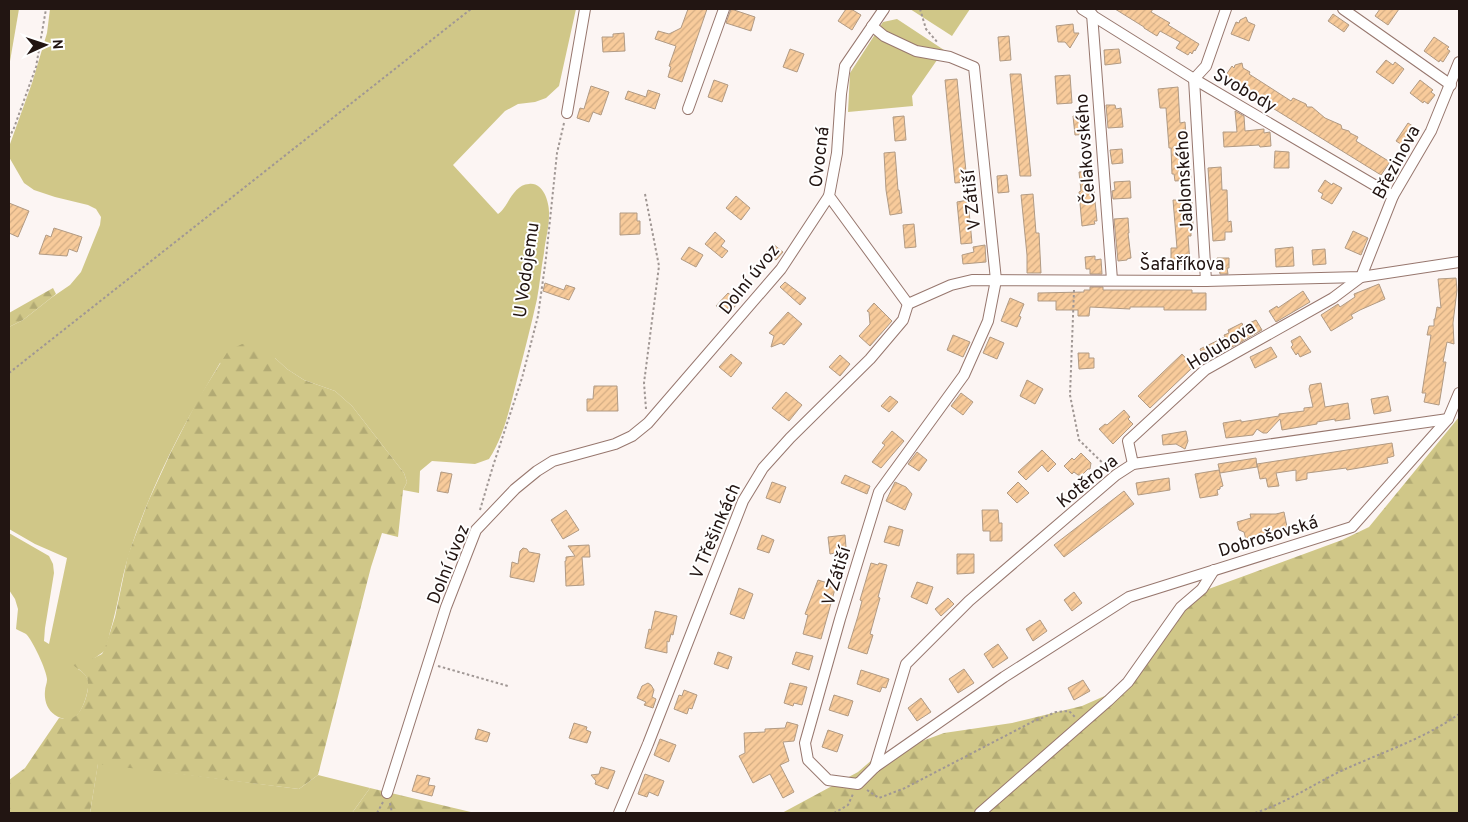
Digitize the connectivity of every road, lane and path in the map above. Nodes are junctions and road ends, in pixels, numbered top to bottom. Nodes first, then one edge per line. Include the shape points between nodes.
1 (46, 9) edge
2 (471, 9) edge
3 (585, 9) edge
4 (724, 9) edge
5 (884, 9) edge
6 (920, 9) edge
7 (1226, 9) edge
8 (1343, 9) edge
9 (1087, 12) edge
10 (872, 26) junction
11 (938, 43) dead end
12 (1459, 62) edge
13 (1194, 79) junction
14 (1451, 85) junction
15 (688, 109) dead end
16 (567, 114) joint
17 (9, 138) edge
18 (645, 194) dead end
19 (829, 196) junction
20 (1393, 196) junction
21 (1459, 262) edge
22 (1361, 277) junction
23 (996, 280) junction
24 (1112, 280) junction
25 (1074, 281) junction
26 (1206, 281) junction
27 (908, 304) junction
28 (9, 373) edge
29 (1459, 393) edge
30 (1448, 419) junction
31 (648, 423) junction
32 (1133, 464) junction
33 (1116, 475) junction
34 (480, 512) dead end
35 (1214, 570) junction
36 (429, 663) junction
37 (508, 686) dead end
38 (1459, 714) edge
39 (1082, 724) junction
40 (875, 767) junction
41 (858, 784) junction
42 (388, 793) dead end
43 (619, 813) edge
44 (834, 813) edge
45 (980, 813) edge
46 (1255, 813) edge

1 - 17 path via 36,67
2 - 28 path
3 - 16 street
4 - 15 street
5 - 10 street, Ovocná
6 - 11 path via 926,29
7 - 13 street via 1206,66
8 - 14 street
9 - 13 street, Svobody
9 - 24 street, Čelakovského
10 - 19 street, Ovocná via 845,66 837,153
10 - 23 street, V Zátiší via 884,36 916,51 950,57 974,67
12 - 14 street, Březinova
13 - 20 street, Svobody
13 - 26 street, Jablonského
14 - 20 street, Březinova via 1431,131
16 - 34 path, U Vodojemu via 557,153 538,316
18 - 31 path via 659,266 644,383
19 - 27 street, Ovocná
19 - 31 street, Dolní úvoz via 781,269
20 - 22 street, Březinova
21 - 22 street, Šafaříkova
22 - 26 street, Šafaříkova
22 - 32 street, Holubova via 1333,298 1205,370 1128,441
23 - 25 street, Šafaříkova
23 - 27 street, Šafaříkova via 972,280 951,285
23 - 41 street, V Zátiší via 988,321 964,375 880,492 805,743 808,760 828,780
24 - 25 street, Šafaříkova
24 - 26 street, Šafaříkova
25 - 33 path via 1070,395 1079,440
27 - 43 street, V Třešinkách via 903,320 870,359 790,438 752,483
29 - 30 street, Dobrošovská
30 - 32 street, Kotěrova
30 - 35 street, Dobrošovská via 1352,527
31 - 36 street, Dolní úvoz via 615,444 552,461 537,470 476,530 446,607
32 - 33 street, Kotěrova
33 - 40 street, Kotěrova via 969,601 906,664
35 - 39 street, Dobrošovská via 1202,589 1181,607 1128,682
35 - 40 street via 1129,597 1004,677
36 - 37 path
36 - 42 street, Dolní úvoz
38 - 46 path via 1274,807
39 - 41 path via 1069,711 1056,712 879,798
39 - 45 street, Dobrošovská
40 - 41 street
41 - 44 path via 848,805

